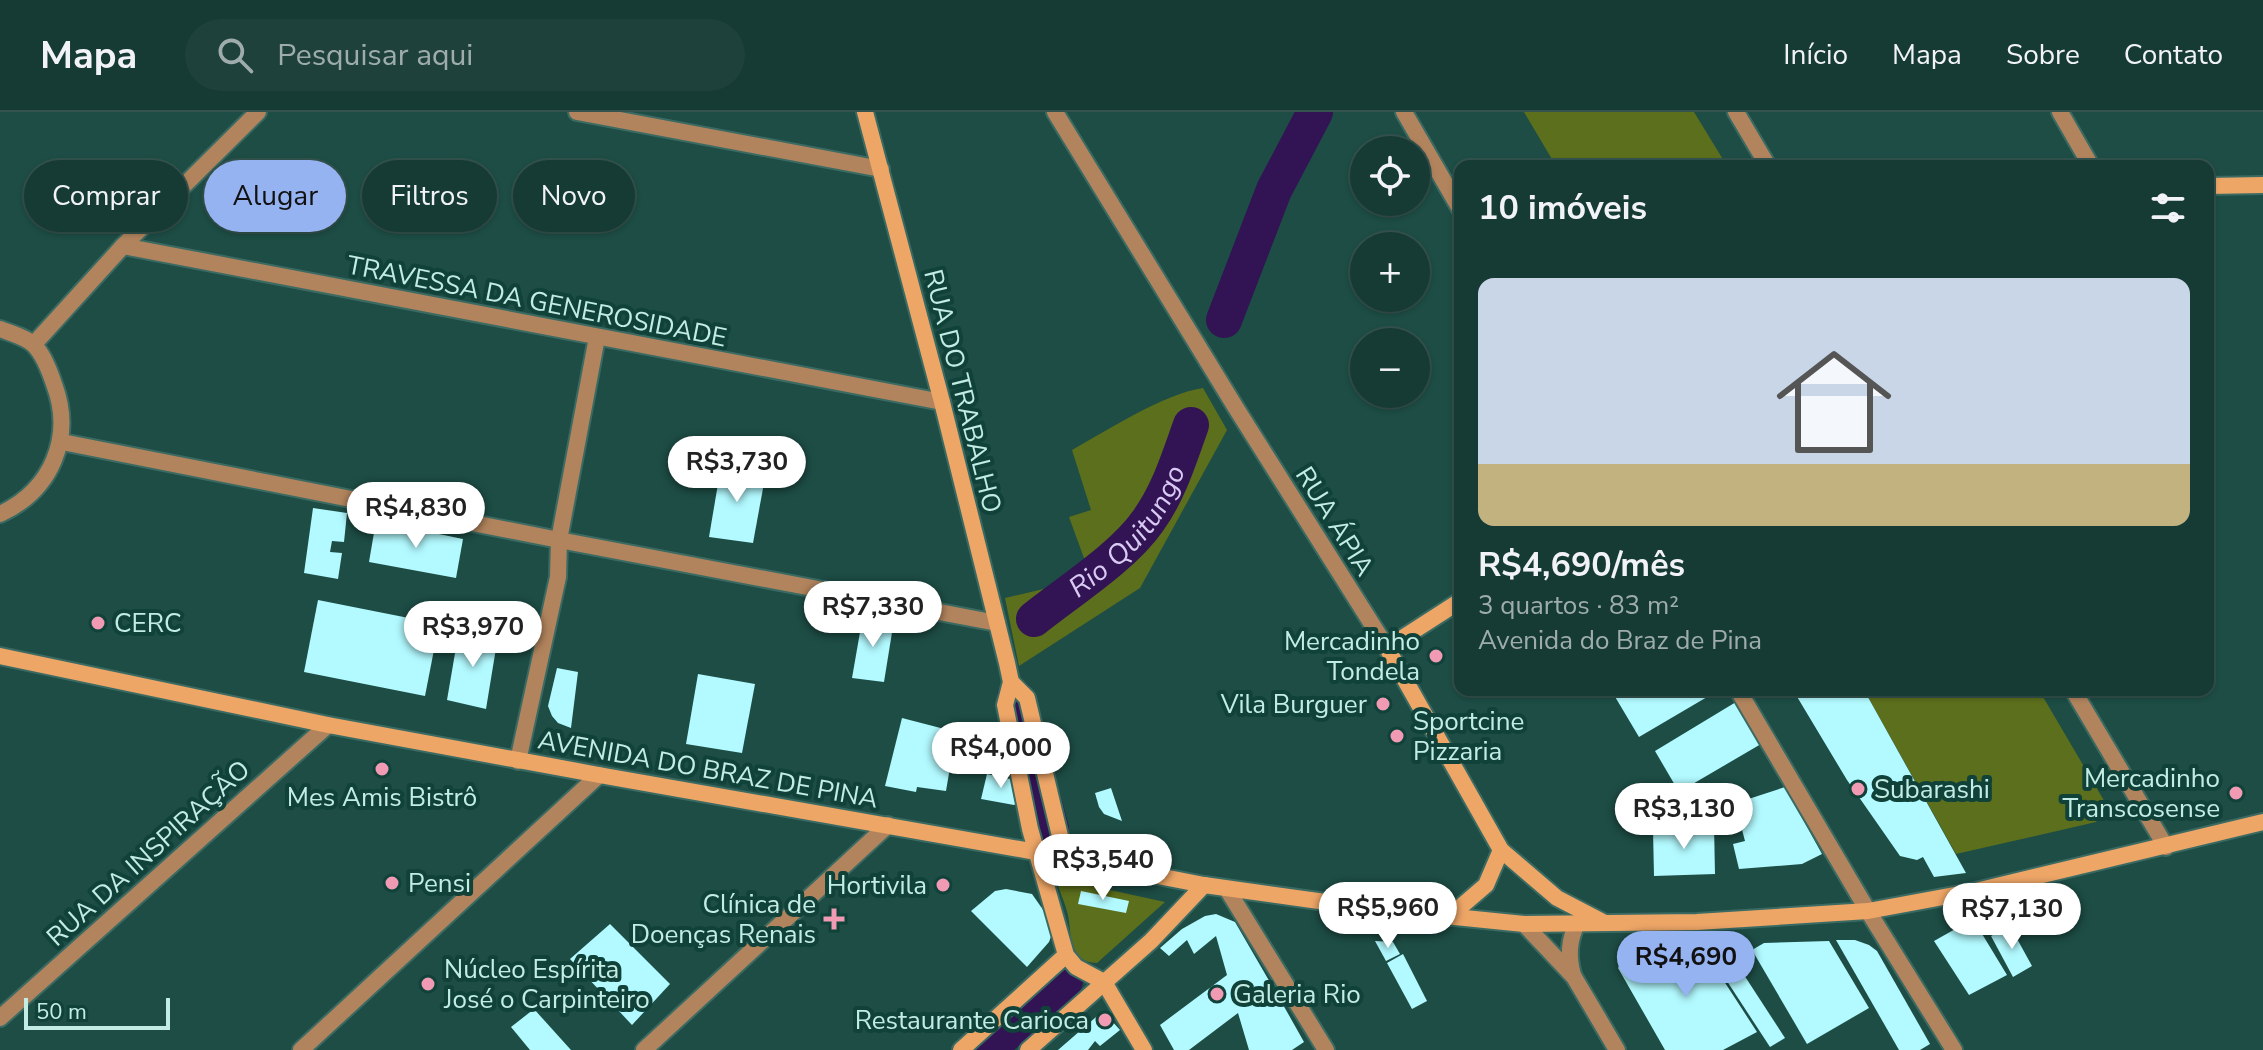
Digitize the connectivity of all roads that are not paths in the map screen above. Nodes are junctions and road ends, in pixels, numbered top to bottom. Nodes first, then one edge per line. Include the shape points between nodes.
1 (258, 112) edge
2 (577, 112) edge
3 (865, 112) edge
4 (1404, 112) edge
5 (1736, 112) edge
6 (2060, 112) edge
7 (1058, 113) edge
8 (1764, 160) edge
9 (2088, 160) edge
10 (881, 169) junction
11 (2263, 185) edge
12 (2214, 186) edge
13 (1454, 199) edge
14 (123, 246) junction
15 (0, 329) edge
16 (597, 337) junction
17 (34, 344) junction
18 (942, 402) junction
19 (62, 442) junction
20 (0, 514) edge
21 (559, 540) junction
22 (1454, 605) edge
23 (997, 623) junction
24 (1387, 648) junction
25 (0, 656) edge
26 (1011, 682) junction
27 (1742, 696) edge
28 (2077, 696) edge
29 (328, 725) junction
30 (518, 761) junction
31 (599, 775) junction
32 (2263, 822) edge
33 (888, 825) junction
34 (2166, 847) junction
35 (1501, 850) junction
36 (1036, 852) junction
37 (1065, 857) junction
38 (1204, 885) junction
39 (1227, 889) junction
40 (1868, 911) junction
41 (1450, 916) junction
42 (1606, 923) junction
43 (1524, 924) junction
44 (1577, 924) junction
45 (1066, 955) junction
46 (1574, 977) junction
47 (1104, 982) junction
48 (0, 1018) edge
49 (301, 1050) edge
50 (644, 1050) edge
51 (961, 1050) edge
52 (1028, 1050) edge
53 (1144, 1050) edge
54 (1326, 1050) edge
55 (1617, 1050) edge
56 (1954, 1050) edge

1 - 14 street
2 - 10 street
3 - 10 main road, RUA DO TRABALHO
4 - 13 street
5 - 8 street
6 - 9 street
7 - 24 street, RUA ÁPIA
10 - 18 main road, RUA DO TRABALHO
11 - 12 main road
14 - 16 street, TRAVESSA DA GENEROSIDADE
14 - 17 street
15 - 17 street
16 - 18 street, TRAVESSA DA GENEROSIDADE
16 - 21 street
17 - 19 street via 61,402
18 - 23 main road, RUA DO TRABALHO
19 - 20 street via 46,476
19 - 21 street
21 - 23 street
21 - 30 street via 558,577
22 - 24 main road
23 - 26 main road, RUA DO TRABALHO
24 - 35 main road, RUA ÁPIA
25 - 29 main road, AVENIDA DO BRAZ DE PINA
26 - 36 main road, RUA DO TRABALHO via 1005,705
26 - 37 main road, RUA DO TRABALHO via 1027,698
27 - 40 street
28 - 34 street
29 - 30 main road, AVENIDA DO BRAZ DE PINA
29 - 48 street, RUA DA INSPIRAÇÃO
30 - 31 main road, AVENIDA DO BRAZ DE PINA
31 - 33 main road, AVENIDA DO BRAZ DE PINA
31 - 49 street
32 - 34 main road, AVENIDA DO BRAZ DE PINA
33 - 36 main road, AVENIDA DO BRAZ DE PINA
33 - 50 street
34 - 40 main road, AVENIDA DO BRAZ DE PINA
35 - 41 main road via 1486,885
35 - 42 main road, RUA ÁPIA via 1557,898
36 - 37 main road, AVENIDA DO BRAZ DE PINA
36 - 45 main road, RUA DO TRABALHO
37 - 38 main road, AVENIDA DO BRAZ DE PINA
38 - 39 main road, AVENIDA DO BRAZ DE PINA
38 - 47 main road
39 - 41 main road, AVENIDA DO BRAZ DE PINA
39 - 54 street
40 - 42 main road, AVENIDA DO BRAZ DE PINA
40 - 56 street
41 - 43 main road, AVENIDA DO BRAZ DE PINA
42 - 44 main road, AVENIDA DO BRAZ DE PINA
43 - 44 main road, AVENIDA DO BRAZ DE PINA
43 - 46 street
44 - 46 street via 1569,960
45 - 47 main road
45 - 51 main road
46 - 55 street
47 - 52 main road
47 - 53 main road

